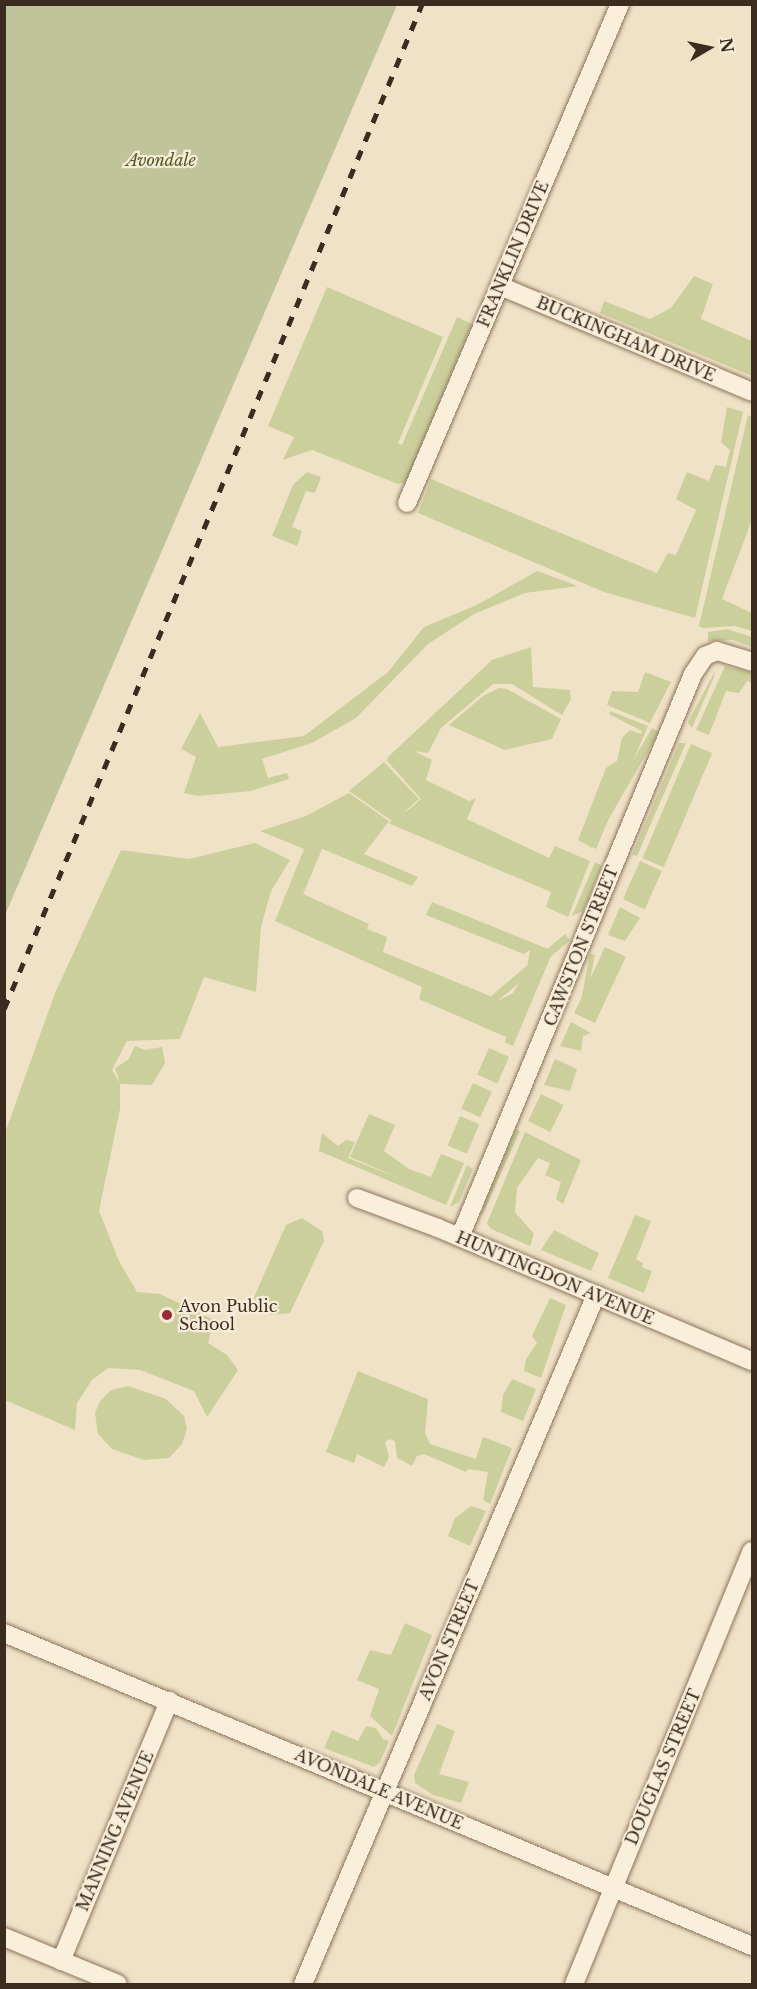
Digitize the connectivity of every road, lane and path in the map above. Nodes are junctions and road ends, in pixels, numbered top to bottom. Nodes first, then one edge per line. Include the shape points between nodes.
1 (620, 4) edge
2 (500, 286) junction
3 (753, 392) edge
4 (407, 503) dead end
5 (753, 662) edge
6 (357, 1198) dead end
7 (460, 1237) junction
8 (596, 1295) junction
9 (753, 1361) edge
10 (753, 1551) edge
11 (4, 1633) edge
12 (169, 1701) junction
13 (385, 1791) junction
14 (613, 1888) junction
15 (4, 1937) edge
16 (753, 1946) edge
17 (61, 1961) junction
18 (118, 1984) edge
19 (303, 1984) edge
20 (574, 1984) edge

1 - 2 street, FRANKLIN DRIVE
2 - 3 street, BUCKINGHAM DRIVE
2 - 4 street, FRANKLIN DRIVE
5 - 7 street, CAWSTON STREET via 717,651 705,656 690,680
6 - 7 street, HUNTINGDON AVENUE
7 - 8 street, HUNTINGDON AVENUE
8 - 9 street, HUNTINGDON AVENUE
8 - 13 street, AVON STREET
10 - 14 street, DOUGLAS STREET
11 - 12 street, AVONDALE AVENUE
12 - 13 street, AVONDALE AVENUE
12 - 17 street, MANNING AVENUE
13 - 14 street, AVONDALE AVENUE
13 - 19 street, AVON STREET
14 - 16 street, AVONDALE AVENUE
14 - 20 street, DOUGLAS STREET
15 - 17 street
17 - 18 street

